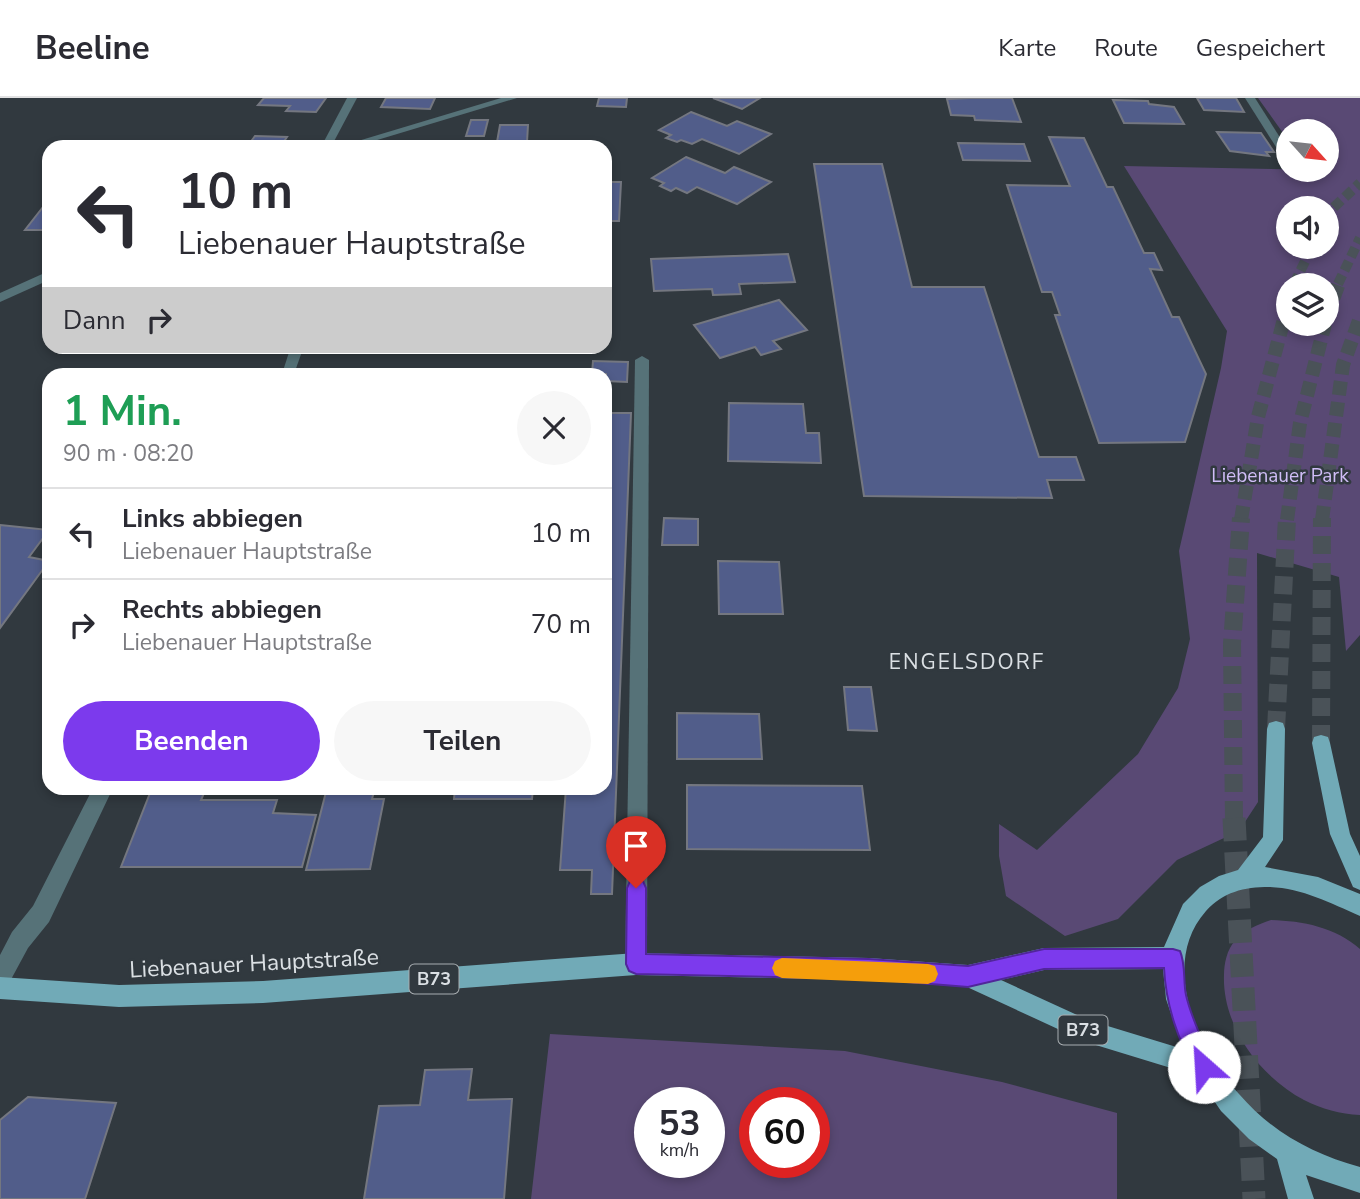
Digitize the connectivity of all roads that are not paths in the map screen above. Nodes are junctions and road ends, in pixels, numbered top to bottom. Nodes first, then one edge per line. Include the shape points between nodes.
1 (352, 98) edge
2 (512, 98) edge
3 (1250, 98) edge
4 (1276, 139) edge
5 (330, 140) edge
6 (378, 140) edge
7 (42, 278) edge
8 (0, 298) edge
9 (642, 360) dead end
10 (1276, 729) tunnel mouth
11 (1321, 743) tunnel mouth
12 (100, 795) edge
13 (1245, 877) junction
14 (1360, 880) edge
15 (1360, 905) edge
16 (1173, 958) junction
17 (636, 964) junction
18 (968, 976) junction
19 (0, 977) edge
20 (0, 988) edge
21 (1204, 1067) junction
22 (1287, 1151) junction
23 (1360, 1180) edge
24 (1301, 1199) edge

1 - 5 street
2 - 6 street
3 - 4 street
7 - 8 street
9 - 17 street
10 - 13 main road via 1273,840
11 - 14 main road via 1340,834
12 - 19 street via 41,914
13 - 15 main road via 1289,877
13 - 16 main road via 1217,887 1198,902 1180,929
16 - 18 main road, Liebenauer Hauptstraße / B73 via 1044,959
16 - 21 main road via 1175,993 1185,1029
17 - 18 main road, Liebenauer Hauptstraße / B73
17 - 20 main road, Liebenauer Hauptstraße / B73 via 263,992 119,996
18 - 21 main road, Liebenauer Hauptstraße / B73 via 1086,1031
21 - 22 main road via 1256,1128
22 - 23 main road via 1339,1177
22 - 24 main road

